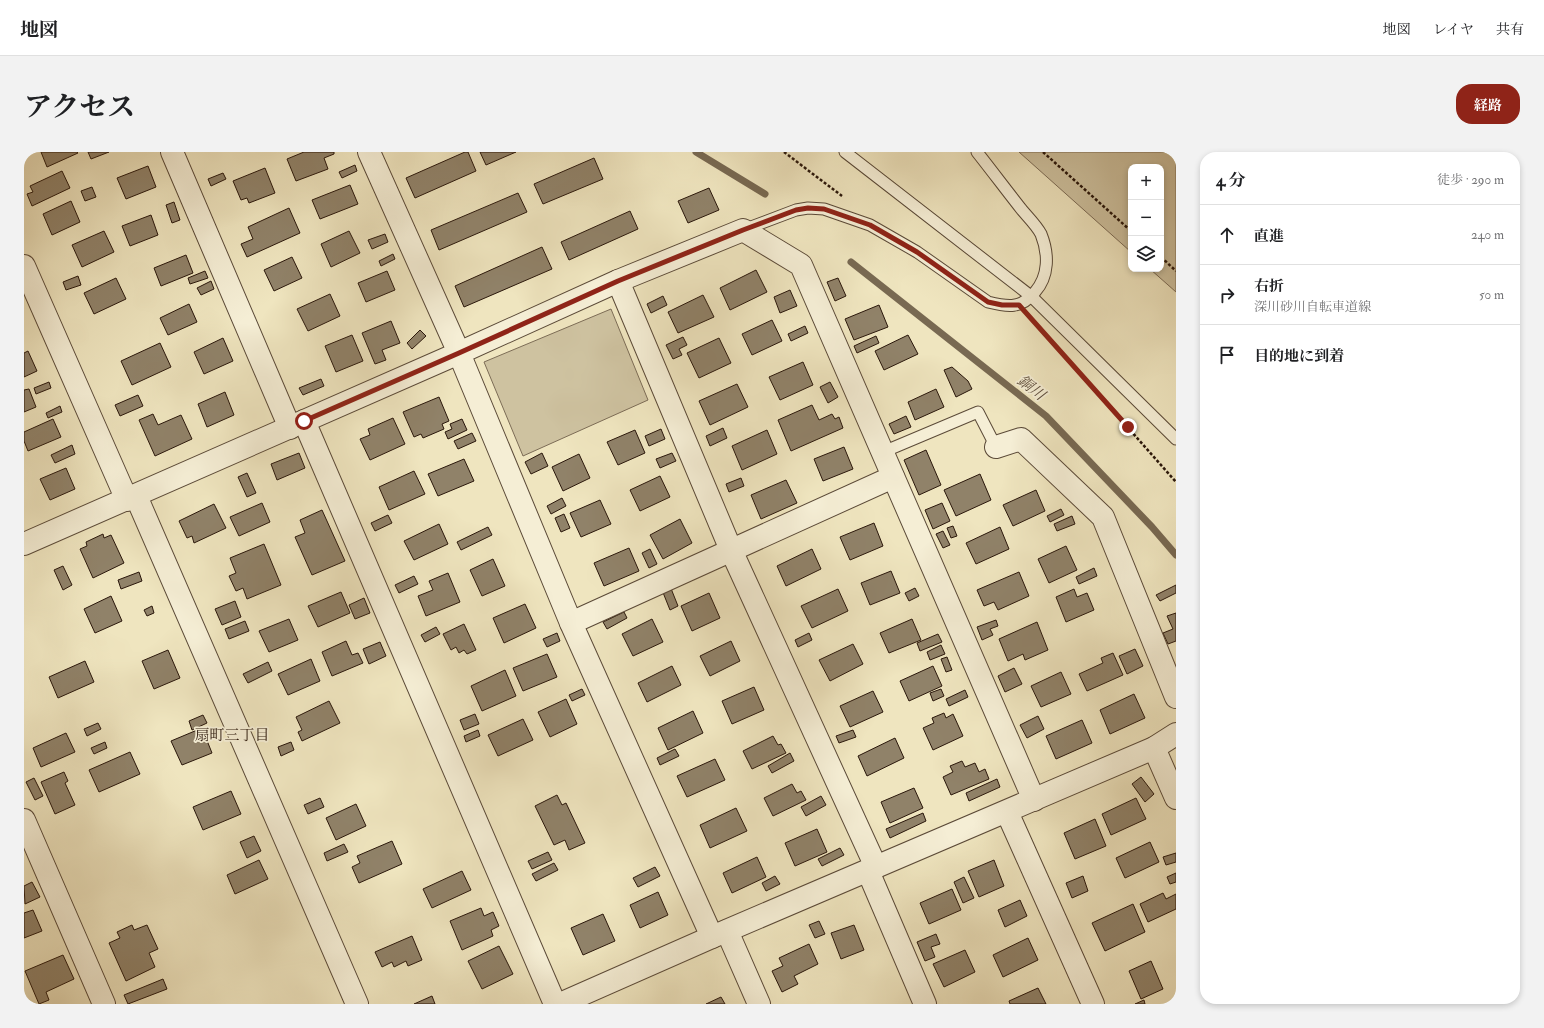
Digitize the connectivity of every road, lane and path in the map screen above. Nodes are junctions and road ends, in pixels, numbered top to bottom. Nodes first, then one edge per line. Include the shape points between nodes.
1 (172, 152) edge
2 (369, 152) edge
3 (845, 152) edge
4 (977, 152) edge
5 (1042, 152) edge
6 (1128, 228) edge
7 (743, 230) junction
8 (1164, 260) edge
9 (24, 266) edge
10 (1176, 272) edge
11 (618, 281) junction
12 (1032, 297) junction
13 (1050, 340) dead end
14 (459, 353) junction
15 (297, 424) junction
16 (1176, 438) edge
17 (996, 447) joint
18 (883, 452) junction
19 (894, 477) junction
20 (1176, 482) edge
21 (131, 498) junction
22 (24, 544) edge
23 (732, 550) junction
24 (571, 623) junction
25 (1176, 697) edge
26 (1176, 734) edge
27 (1154, 748) junction
28 (1176, 798) edge
29 (1034, 800) junction
30 (1007, 812) junction
31 (24, 820) edge
32 (872, 869) junction
33 (719, 934) junction
34 (104, 1004) edge
35 (357, 1004) edge
36 (555, 1004) edge
37 (560, 1004) edge
38 (759, 1004) edge
39 (925, 1004) edge
40 (1093, 1004) edge

1 - 15 street
2 - 14 street
3 - 12 lane
4 - 12 lane via 1040,233 1046,255 1046,273
5 - 6 path
7 - 11 street
7 - 12 lane via 796,210 824,209 870,225 917,252 988,302 1019,305
7 - 18 street via 801,265
8 - 10 path
9 - 21 street
11 - 14 street
11 - 23 street
12 - 16 lane
13 - 20 path
14 - 15 street
14 - 24 street
15 - 21 street
15 - 36 street
17 - 18 lane via 978,412
17 - 25 street via 1021,439 1103,517
18 - 19 street
19 - 23 street
19 - 29 street
21 - 22 street
21 - 35 street
23 - 24 street
23 - 32 street
24 - 33 street
26 - 27 street
27 - 28 street
27 - 29 street
29 - 30 street
30 - 32 street
30 - 40 street
31 - 34 street
32 - 33 street
32 - 39 street
33 - 37 street
33 - 38 street

